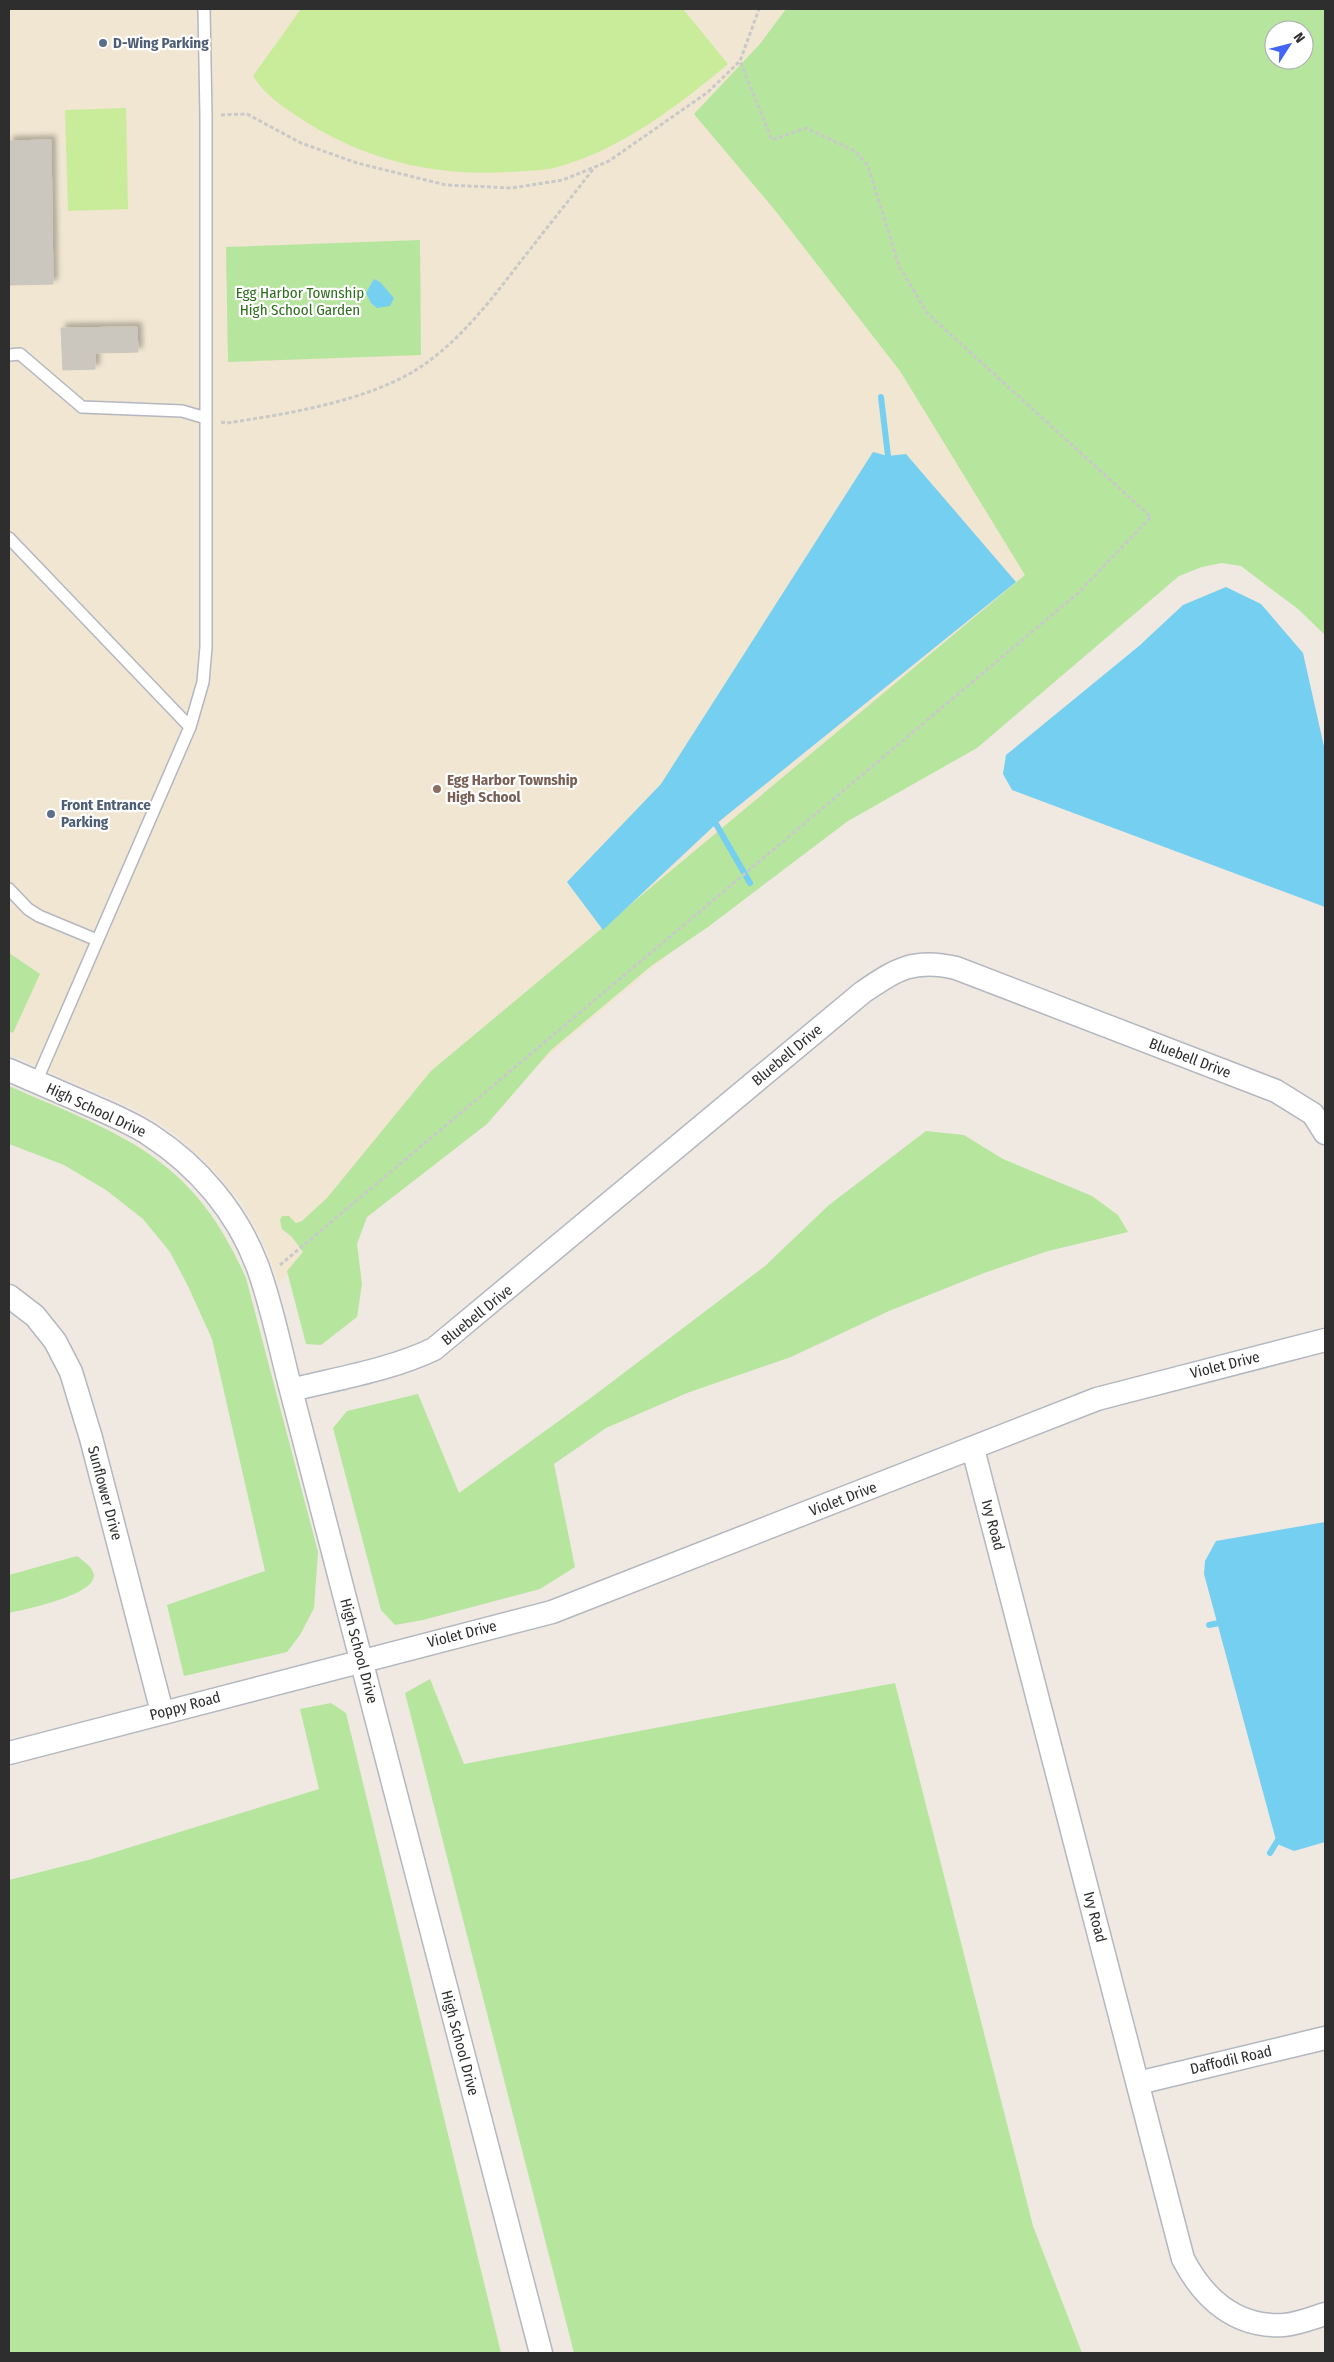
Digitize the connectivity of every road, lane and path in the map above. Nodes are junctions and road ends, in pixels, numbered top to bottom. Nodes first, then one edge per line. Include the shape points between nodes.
1 (204, 9) edge
2 (759, 9) edge
3 (740, 61) junction
4 (206, 116) junction
5 (595, 167) junction
6 (9, 355) edge
7 (206, 418) junction
8 (9, 538) edge
9 (190, 727) junction
10 (9, 889) edge
11 (98, 940) junction
12 (9, 1070) edge
13 (36, 1082) junction
14 (1325, 1133) edge
15 (280, 1265) dead end
16 (9, 1296) edge
17 (1325, 1340) edge
18 (291, 1390) junction
19 (973, 1449) junction
20 (362, 1661) junction
21 (162, 1712) junction
22 (9, 1753) edge
23 (1325, 2038) edge
24 (1138, 2083) junction
25 (1325, 2314) edge
26 (541, 2353) edge

1 - 4 lane
2 - 3 path
3 - 5 path via 708,92 609,161
3 - 15 path via 772,140 806,128 855,151 868,166 899,266 927,314 1151,517 1078,593
4 - 5 path via 247,114 301,143 357,163 446,185 512,188 563,180
4 - 7 lane
5 - 7 path via 461,335 418,369 343,400 275,416 227,423
6 - 7 lane via 20,354 82,407 182,411
7 - 9 lane via 206,647 203,682
8 - 9 lane
9 - 11 lane
10 - 11 lane via 39,916
11 - 13 lane
12 - 13 street, High School Drive
13 - 18 street, High School Drive via 149,1134 181,1158 217,1196 239,1228 257,1264
14 - 18 street, Bluebell Drive via 1313,1114 1276,1091 956,968 932,964 903,968 893,971 863,992 434,1349 387,1366
16 - 21 street, Sunflower Drive via 35,1316 55,1341 71,1372
17 - 19 street, Violet Drive via 1097,1399
18 - 20 street, High School Drive
19 - 20 street, Violet Drive via 552,1612
19 - 24 street, Ivy Road
20 - 21 street, Poppy Road
20 - 26 street, High School Drive
21 - 22 street, Poppy Road
23 - 24 street, Daffodil Road
24 - 25 street, Ivy Road via 1183,2259 1191,2274 1214,2302 1250,2322 1286,2324

